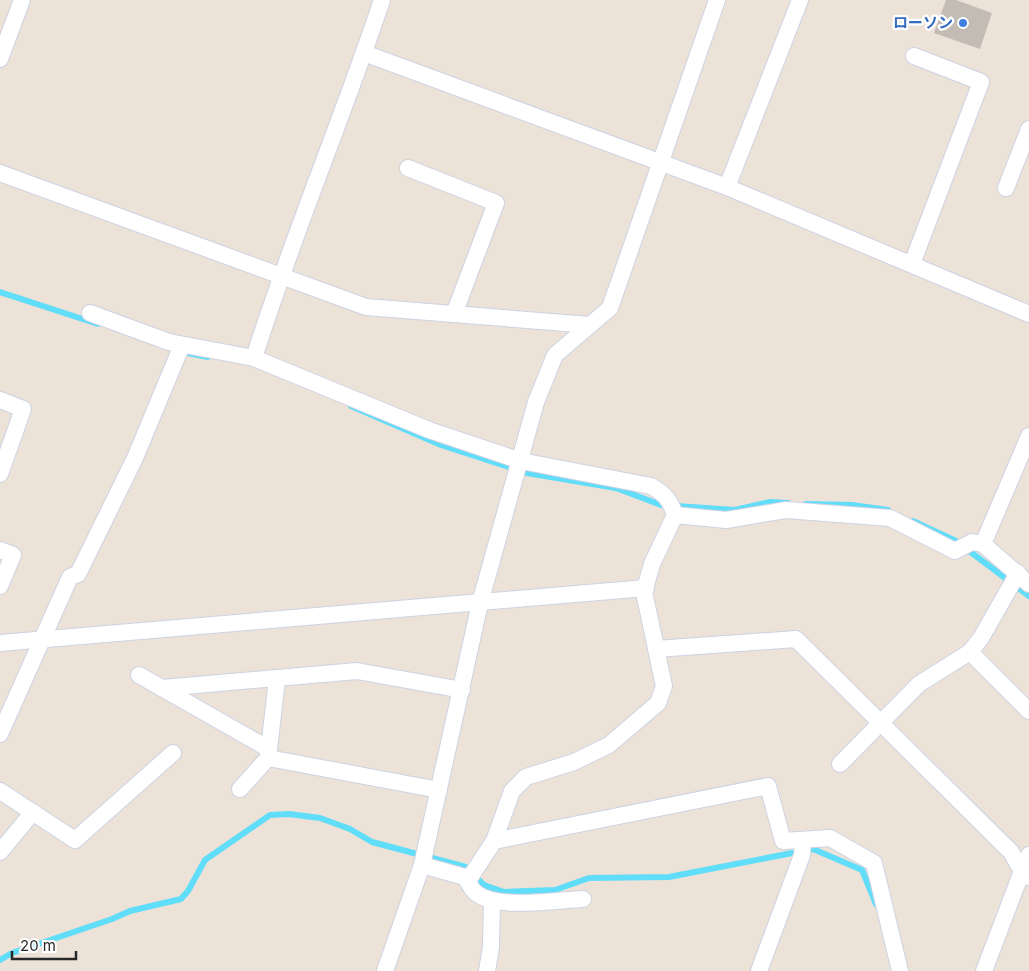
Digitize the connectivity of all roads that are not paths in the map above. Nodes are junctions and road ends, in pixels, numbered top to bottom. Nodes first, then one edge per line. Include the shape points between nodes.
1 (22, 0) edge
2 (382, 0) edge
3 (717, 0) edge
4 (800, 0) edge
5 (364, 53) junction
6 (914, 56) dead end
7 (0, 59) edge
8 (1029, 129) edge
9 (661, 162) junction
10 (408, 168) dead end
11 (0, 173) edge
12 (727, 188) junction
13 (1006, 188) dead end
14 (912, 264) junction
15 (280, 275) junction
16 (90, 313) dead end
17 (454, 314) junction
18 (1029, 314) edge
19 (590, 325) junction
20 (180, 349) junction
21 (254, 358) junction
22 (0, 400) edge
23 (1029, 436) edge
24 (519, 467) junction
25 (0, 474) edge
26 (673, 509) junction
27 (970, 545) junction
28 (0, 550) edge
29 (1018, 580) edge
30 (0, 586) edge
31 (646, 588) junction
32 (480, 603) junction
33 (43, 639) junction
34 (0, 643) edge
35 (656, 648) junction
36 (970, 652) junction
37 (139, 675) dead end
38 (277, 679) junction
39 (162, 688) junction
40 (462, 690) junction
41 (1029, 711) edge
42 (880, 722) junction
43 (0, 734) edge
44 (172, 753) dead end
45 (268, 753) junction
46 (840, 764) dead end
47 (240, 789) dead end
48 (439, 790) junction
49 (0, 791) edge
50 (33, 812) junction
51 (494, 841) junction
52 (802, 848) junction
53 (0, 852) edge
54 (1029, 855) edge
55 (423, 859) junction
56 (470, 874) junction
57 (1026, 874) edge
58 (583, 899) dead end
59 (492, 900) junction
60 (385, 971) edge
61 (488, 971) edge
62 (759, 971) edge
63 (900, 971) edge
64 (984, 971) edge

1 - 7 street
2 - 5 street
3 - 9 street
4 - 12 street
5 - 9 street
5 - 15 street
6 - 14 street via 981,82
8 - 13 street
9 - 12 street
9 - 19 street via 610,308
10 - 17 street via 496,203
11 - 15 street
12 - 14 street
14 - 18 street
15 - 17 street via 366,307
15 - 21 street
16 - 20 street
17 - 19 street
19 - 24 street via 555,356 536,402
20 - 21 street
20 - 33 street via 135,458 78,574 70,577
21 - 24 street
22 - 25 street via 23,409
23 - 27 street
24 - 26 street via 651,486 664,494
24 - 32 street
26 - 27 street via 726,520 786,510 890,518 955,551
26 - 31 street
27 - 29 street via 992,554
28 - 30 street via 13,555
29 - 36 street
31 - 32 street
31 - 35 street via 644,592
32 - 33 street
32 - 40 street
33 - 34 street
33 - 43 street
35 - 42 street via 796,639
35 - 51 street via 664,686 658,703 609,745 574,762 526,777 512,791
36 - 41 street
36 - 42 street via 918,684
37 - 39 street
38 - 39 street
38 - 40 street via 357,671
38 - 45 street
39 - 45 street
40 - 48 street
42 - 46 street
42 - 57 street via 1012,852
44 - 50 street via 75,840
45 - 47 street
45 - 48 street
48 - 55 street
49 - 50 street
50 - 53 street
51 - 52 street via 768,786 783,841
51 - 56 street
52 - 62 street
52 - 63 street via 830,838 874,863
54 - 57 street
55 - 56 street
55 - 60 street
56 - 59 street via 476,893
57 - 64 street
58 - 59 street
59 - 61 street

